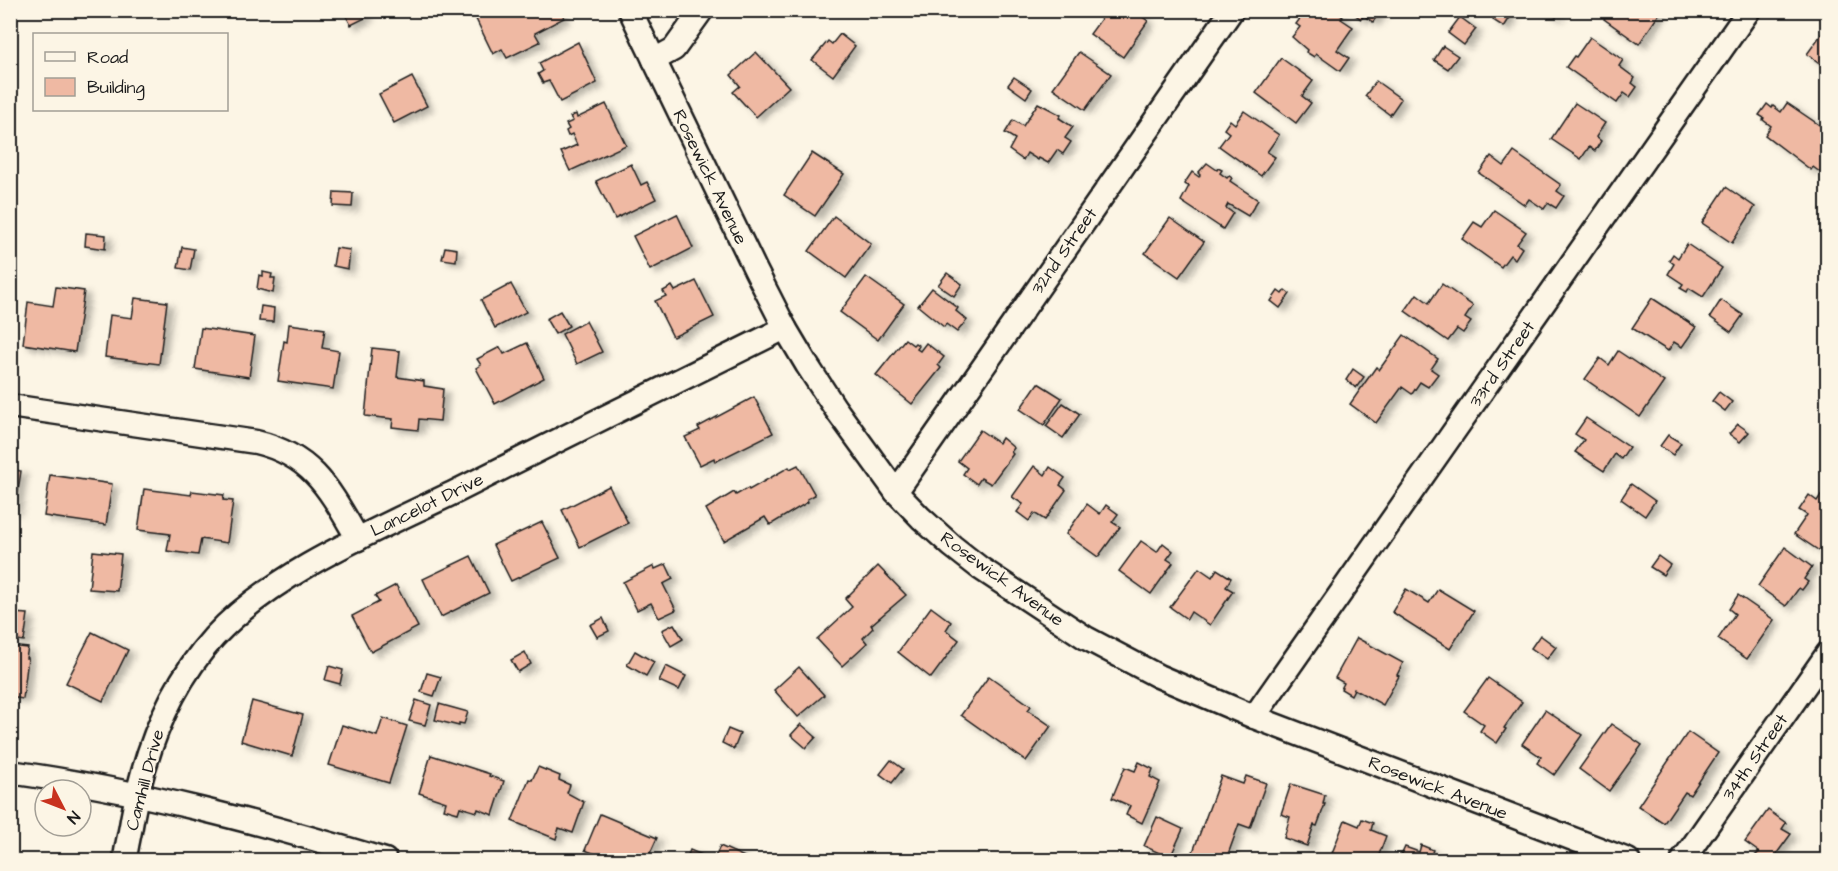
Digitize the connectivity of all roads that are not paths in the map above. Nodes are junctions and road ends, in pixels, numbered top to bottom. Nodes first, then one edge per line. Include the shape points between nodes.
1 (630, 10) edge
2 (702, 10) edge
3 (1233, 10) edge
4 (1749, 10) edge
5 (654, 60) junction
6 (785, 328) junction
7 (10, 406) edge
8 (896, 492) junction
9 (358, 539) junction
10 (1827, 653) edge
11 (1254, 717) junction
12 (10, 772) edge
13 (137, 794) junction
14 (125, 861) edge
15 (385, 861) edge
16 (1628, 861) edge
17 (1683, 861) edge

1 - 5 street, Rosewick Avenue
2 - 5 street via 674,49
3 - 8 street, 32nd Street
4 - 11 street, 33rd Street
5 - 6 street, Rosewick Avenue
6 - 8 street, Rosewick Avenue via 835,408
6 - 9 street, Lancelot Drive
7 - 9 street, Lancelot Drive via 275,447 299,459 318,476
8 - 11 street, Rosewick Avenue via 980,568 1078,633 1158,676
9 - 13 street, Camhill Drive via 271,588 214,637 168,706 152,742
10 - 17 street, 34th Street
11 - 16 street, Rosewick Avenue
12 - 13 street
13 - 14 street, Camhill Drive
13 - 15 street via 256,823

